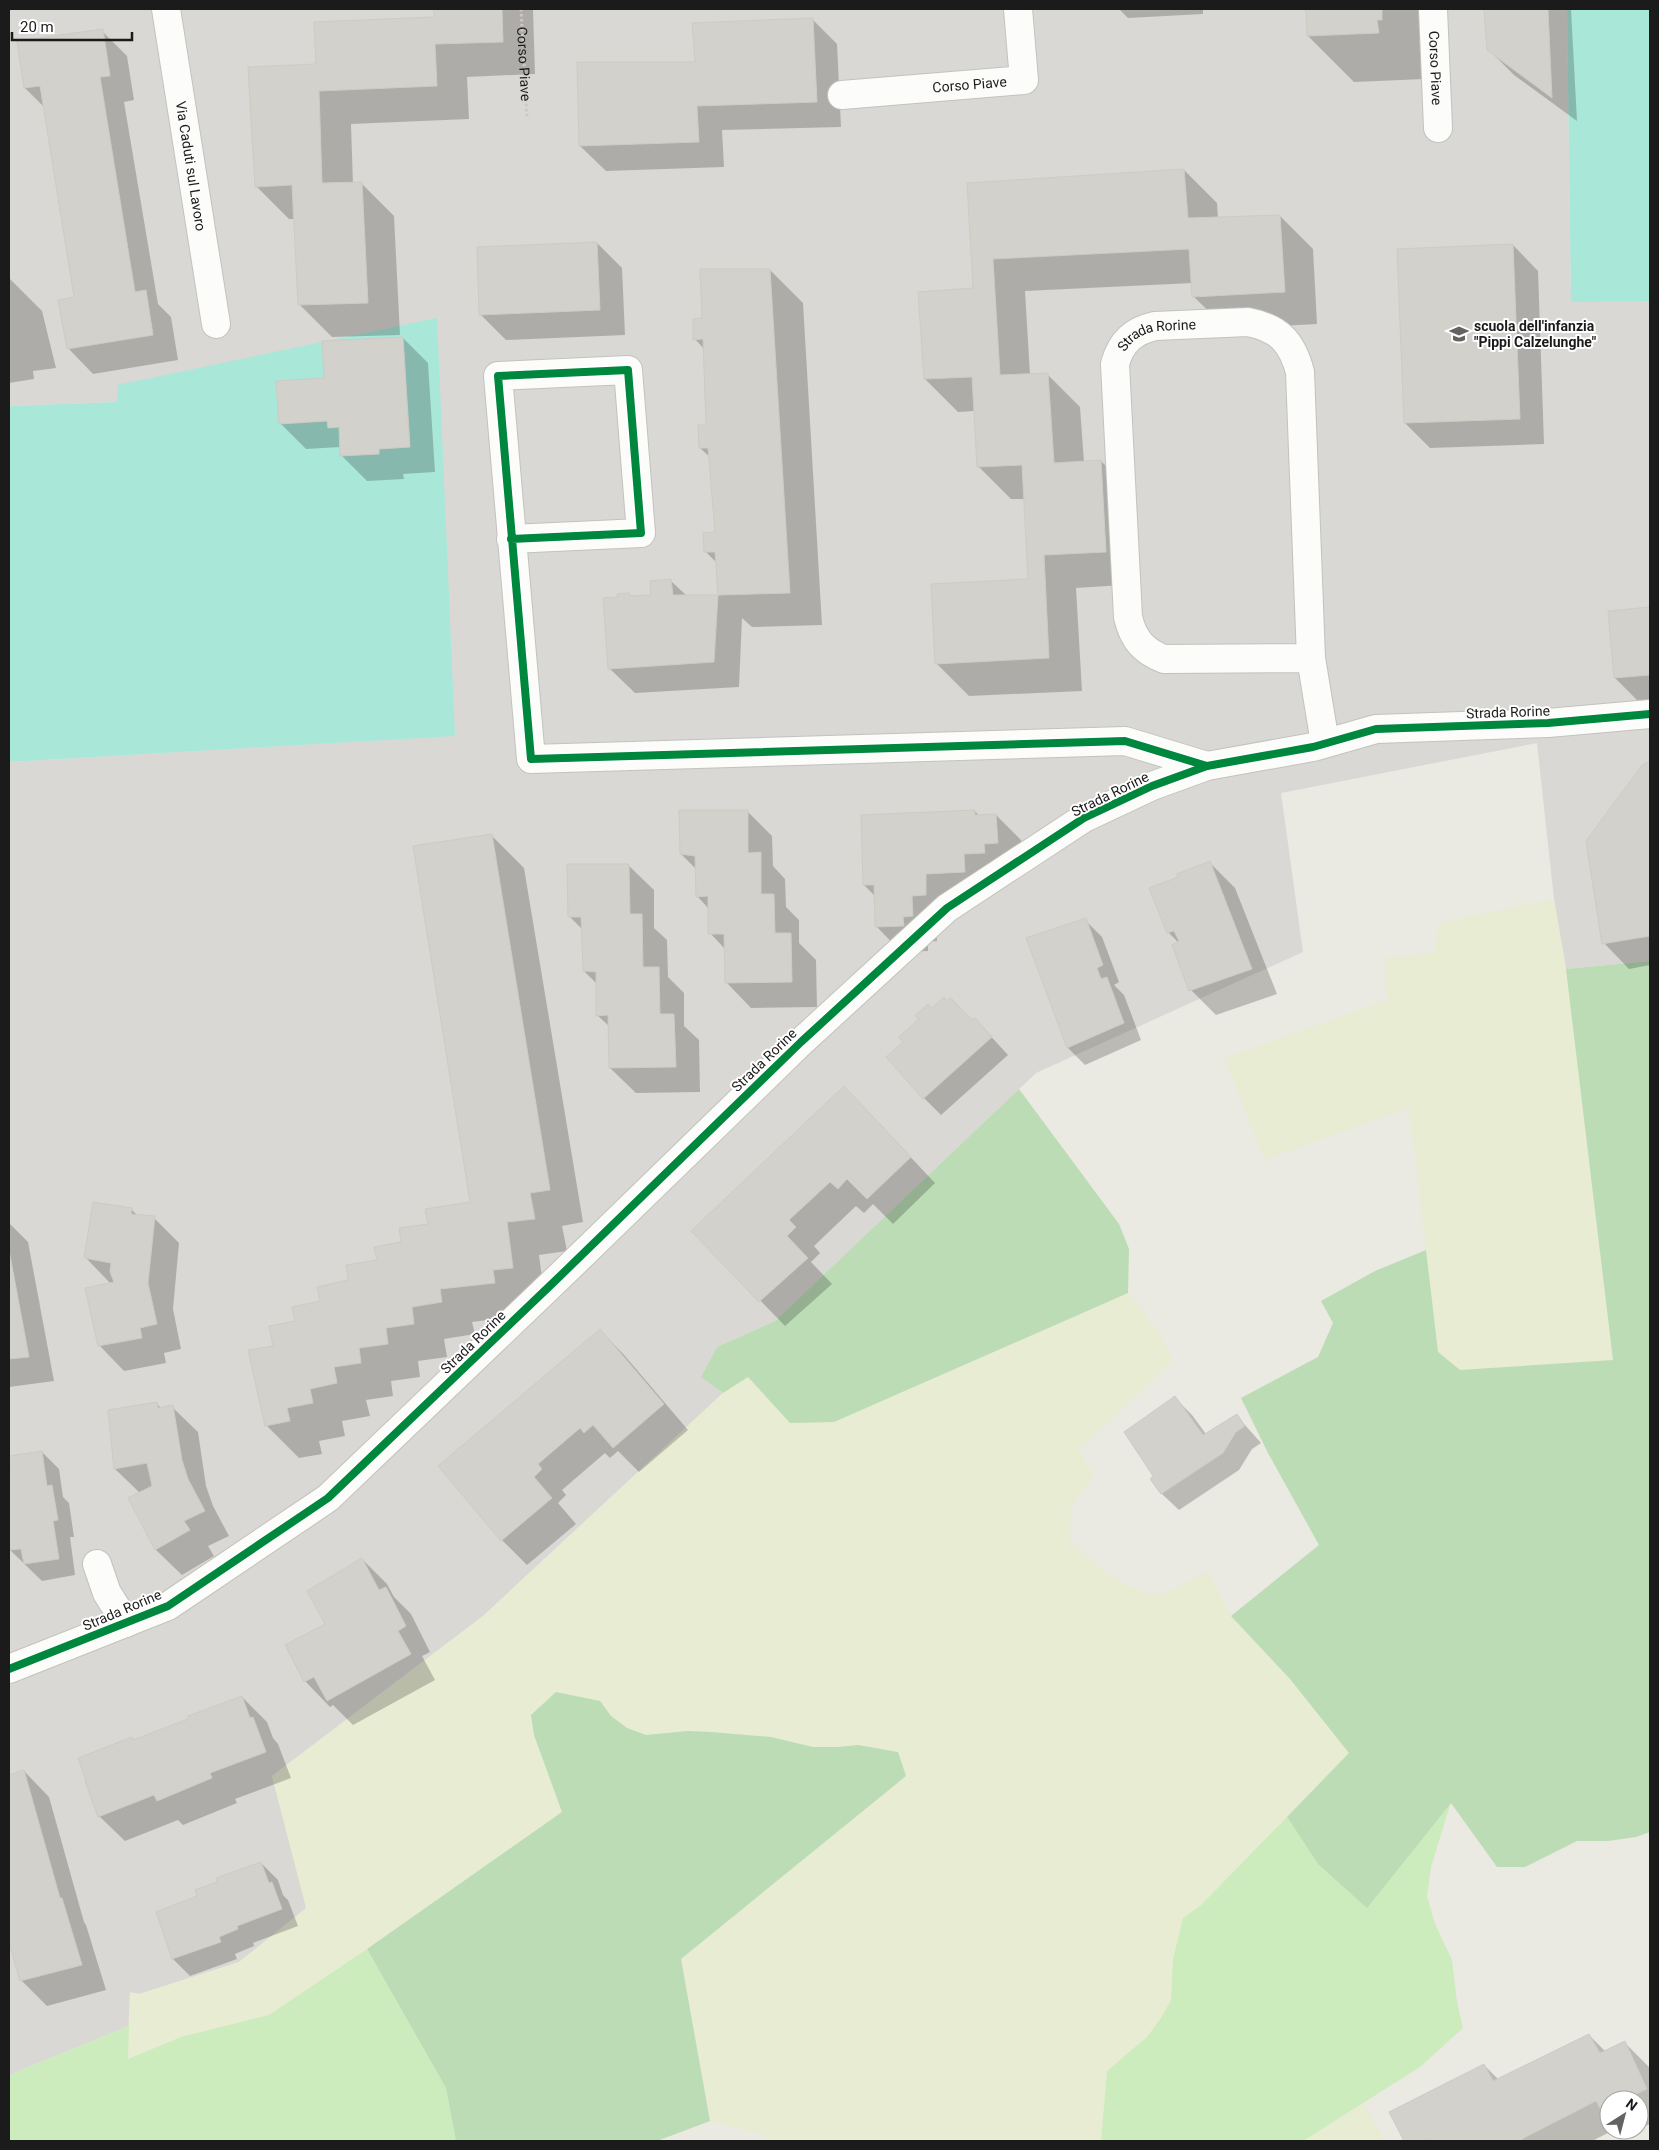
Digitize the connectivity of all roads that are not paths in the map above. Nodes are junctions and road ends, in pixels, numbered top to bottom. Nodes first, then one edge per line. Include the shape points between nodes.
1 (166, 9) edge
2 (1018, 9) edge
3 (1433, 9) edge
4 (842, 95) dead end
5 (1438, 128) dead end
6 (216, 324) dead end
7 (512, 539) junction
8 (1311, 658) junction
9 (1650, 714) edge
10 (1325, 743) junction
11 (1206, 766) junction
12 (97, 1564) dead end
13 (126, 1623) junction
14 (9, 1669) edge

1 - 6 street, Via Caduti sul Lavoro
2 - 4 street, Corso Piave via 1024,80
3 - 5 street, Corso Piave
7 - 7 street via 498,376 628,370 641,534
7 - 11 street via 530,759 1125,741
8 - 8 street, Strada Rorine via 1300,372 1296,357 1277,332 1256,323 1140,329 1119,349 1115,364 1131,631 1150,654 1164,659
8 - 10 street, Strada Rorine
9 - 10 street, Strada Rorine via 1548,723 1376,729
10 - 11 street, Strada Rorine
11 - 13 street, Strada Rorine via 1152,786 1084,818 947,908 801,1042 328,1498 168,1606
12 - 13 street, Strada Rorine via 107,1593
13 - 14 street, Strada Rorine

